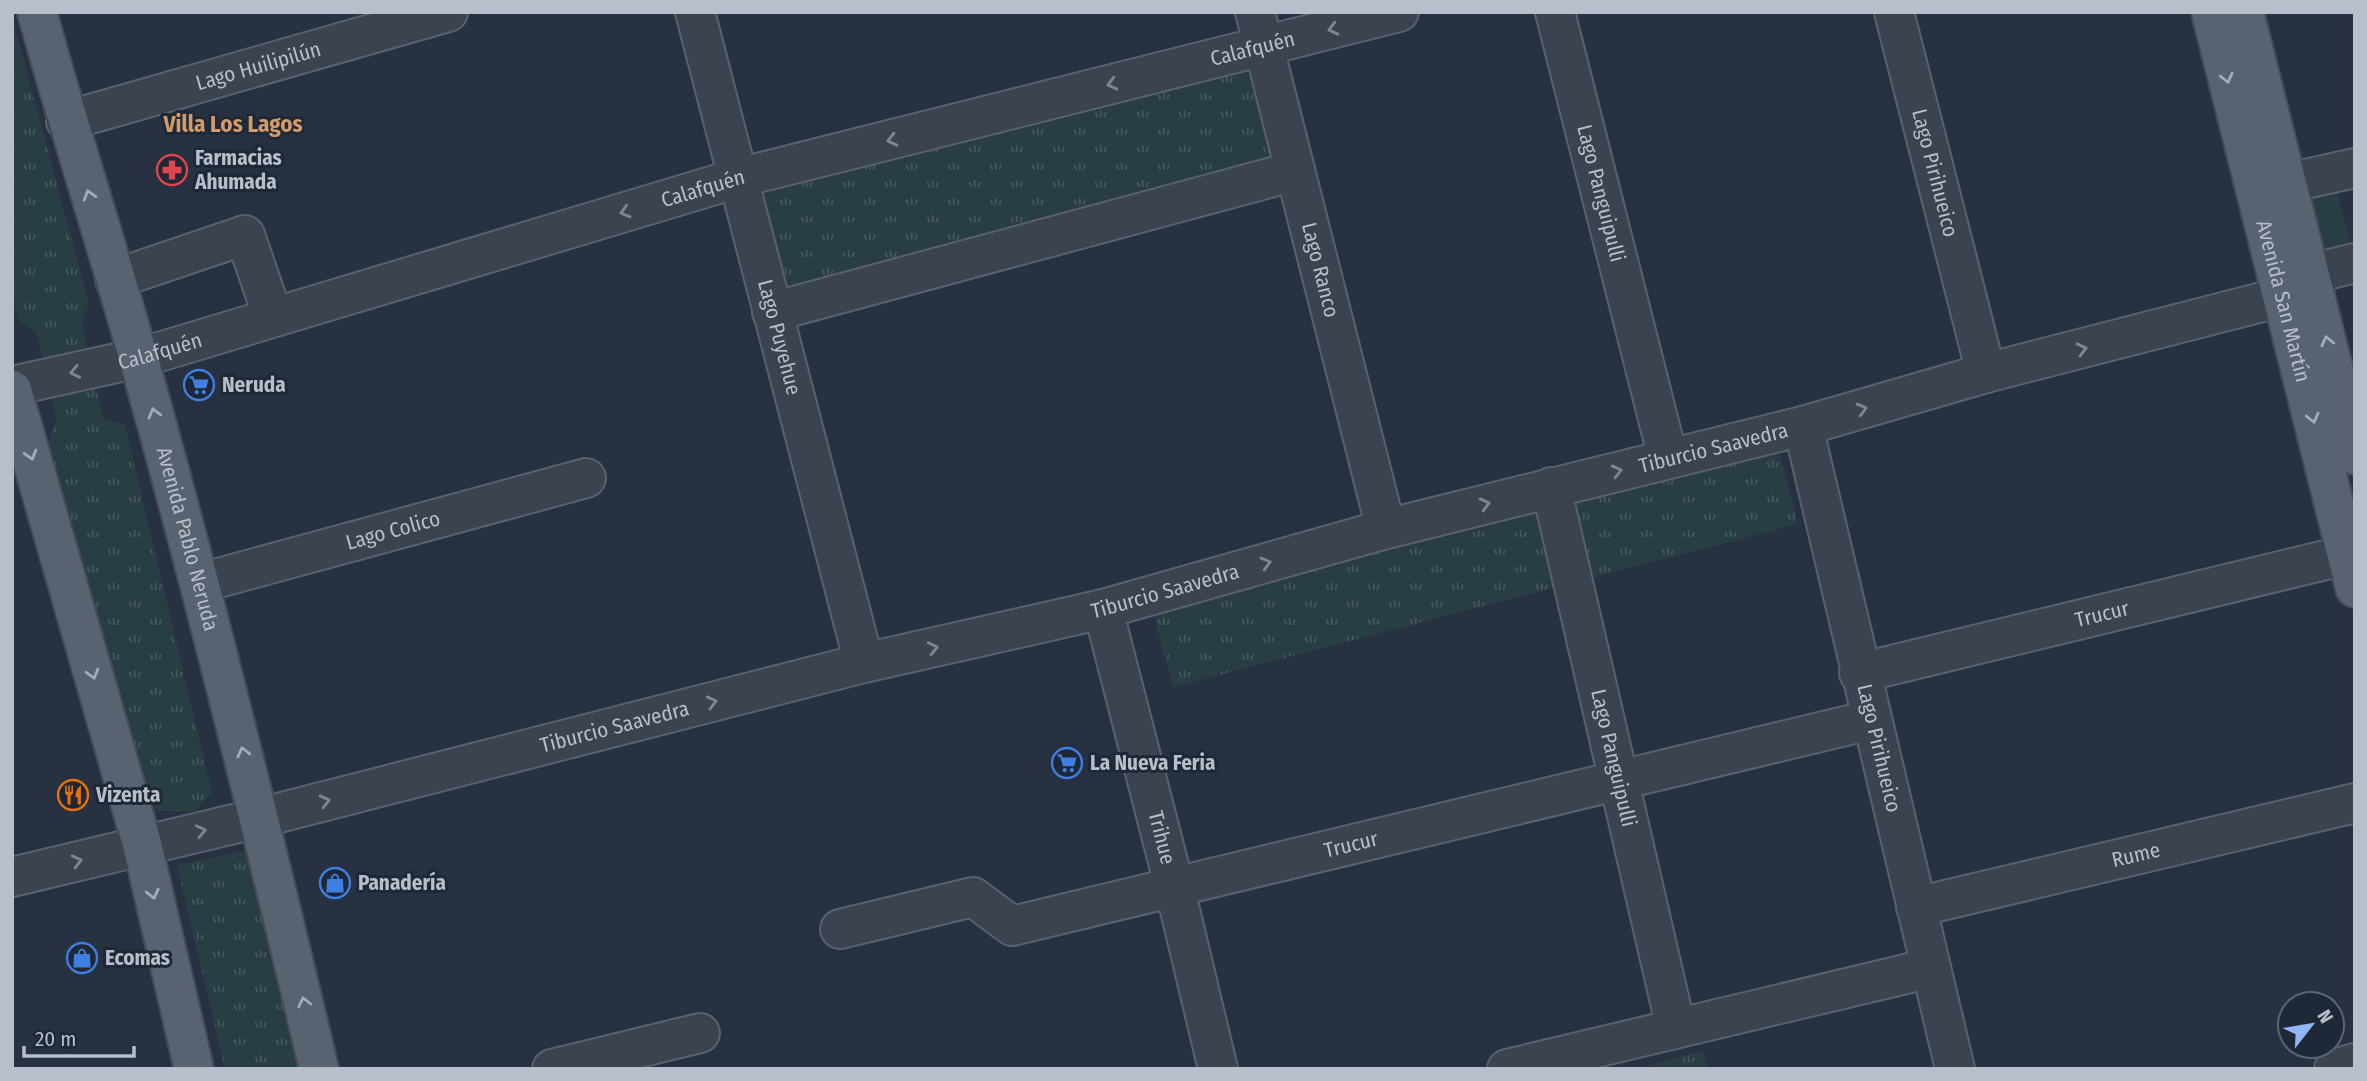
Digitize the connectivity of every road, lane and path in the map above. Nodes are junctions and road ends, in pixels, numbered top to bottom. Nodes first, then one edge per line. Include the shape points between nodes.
1 (37, 12) edge
2 (448, 12) edge
3 (695, 12) edge
4 (1399, 12) edge
5 (1555, 12) edge
6 (1894, 12) edge
7 (2211, 12) edge
8 (2244, 12) edge
9 (1259, 30) edge
10 (66, 121) junction
11 (2355, 168) edge
12 (1294, 172) junction
13 (738, 178) junction
14 (2287, 183) junction
15 (2355, 263) edge
16 (114, 279) junction
17 (2303, 287) junction
18 (772, 312) junction
19 (273, 317) junction
20 (139, 358) junction
21 (1986, 373) junction
22 (12, 388) edge
23 (1802, 426) junction
24 (2353, 444) edge
25 (1668, 458) junction
26 (586, 478) dead end
27 (1551, 487) junction
28 (1386, 529) junction
29 (2351, 572) edge
30 (200, 583) junction
31 (1103, 609) junction
32 (864, 663) junction
33 (1858, 673) junction
34 (1870, 720) junction
35 (1616, 780) junction
36 (2355, 803) edge
37 (259, 818) junction
38 (142, 844) junction
39 (12, 877) edge
40 (1174, 885) junction
41 (1916, 907) junction
42 (840, 929) dead end
43 (1931, 968) junction
44 (1676, 1028) junction
45 (701, 1033) dead end
46 (2355, 1063) edge
47 (575, 1066) edge
48 (194, 1069) edge
49 (319, 1069) edge
50 (1217, 1069) edge
51 (1507, 1069) edge
52 (1955, 1069) edge
53 (2334, 1069) edge

1 - 10 main road, Avenida Pablo Neruda
2 - 10 street, Lago Huilipilún
3 - 13 street, Lago Puyehue
4 -> 9 street, Calafquén
5 - 25 street, Lago Panguipulli
6 - 21 street, Lago Pirihueico
7 -> 17 main road, Avenida San Martín
8 - 14 main road, Avenida San Martín
9 - 12 street, Lago Ranco
9 -> 13 street, Calafquén
16 -> 10 main road, Avenida Pablo Neruda
11 - 14 street
12 - 18 street
12 - 28 street, Lago Ranco
13 - 18 street, Lago Puyehue
13 -> 19 street, Calafquén
14 - 17 main road, Avenida San Martín
15 - 17 street, Tiburcio Saavedra
16 - 19 street via 245,235
16 - 20 main road, Avenida Pablo Neruda
21 -> 17 street, Tiburcio Saavedra
24 -> 17 main road, Avenida San Martín
17 -> 29 main road, Avenida San Martín
18 - 32 street, Lago Puyehue
19 - 20 street, Calafquén
20 -> 22 street, Calafquén
30 -> 20 main road, Avenida Pablo Neruda
23 -> 21 street, Tiburcio Saavedra
22 -> 38 main road
23 - 25 street, Tiburcio Saavedra
23 - 33 street, Lago Pirihueico
27 -> 25 street, Tiburcio Saavedra
26 - 30 street, Lago Colico
28 -> 27 street, Tiburcio Saavedra
27 - 35 street, Lago Panguipulli
31 -> 28 street, Tiburcio Saavedra
29 - 33 street, Trucur
37 -> 30 main road, Avenida Pablo Neruda
32 -> 31 street, Tiburcio Saavedra
31 - 40 street, Trihue
37 -> 32 street, Tiburcio Saavedra
33 - 34 street, Lago Pirihueico
34 - 35 street, Trucur
34 - 41 street, Lago Pirihueico
35 - 40 street, Trucur
35 - 44 street, Lago Panguipulli
36 - 41 street, Rume
38 -> 37 street, Tiburcio Saavedra
49 -> 37 main road, Avenida Pablo Neruda
39 -> 38 street, Tiburcio Saavedra
38 -> 48 main road
40 - 42 street, Trucur via 1012,926 973,897
40 - 50 street, Trihue
41 - 43 street, Lago Pirihueico
43 - 44 street
43 - 52 street, Lago Pirihueico
44 - 51 street
45 - 47 street
46 - 53 street

